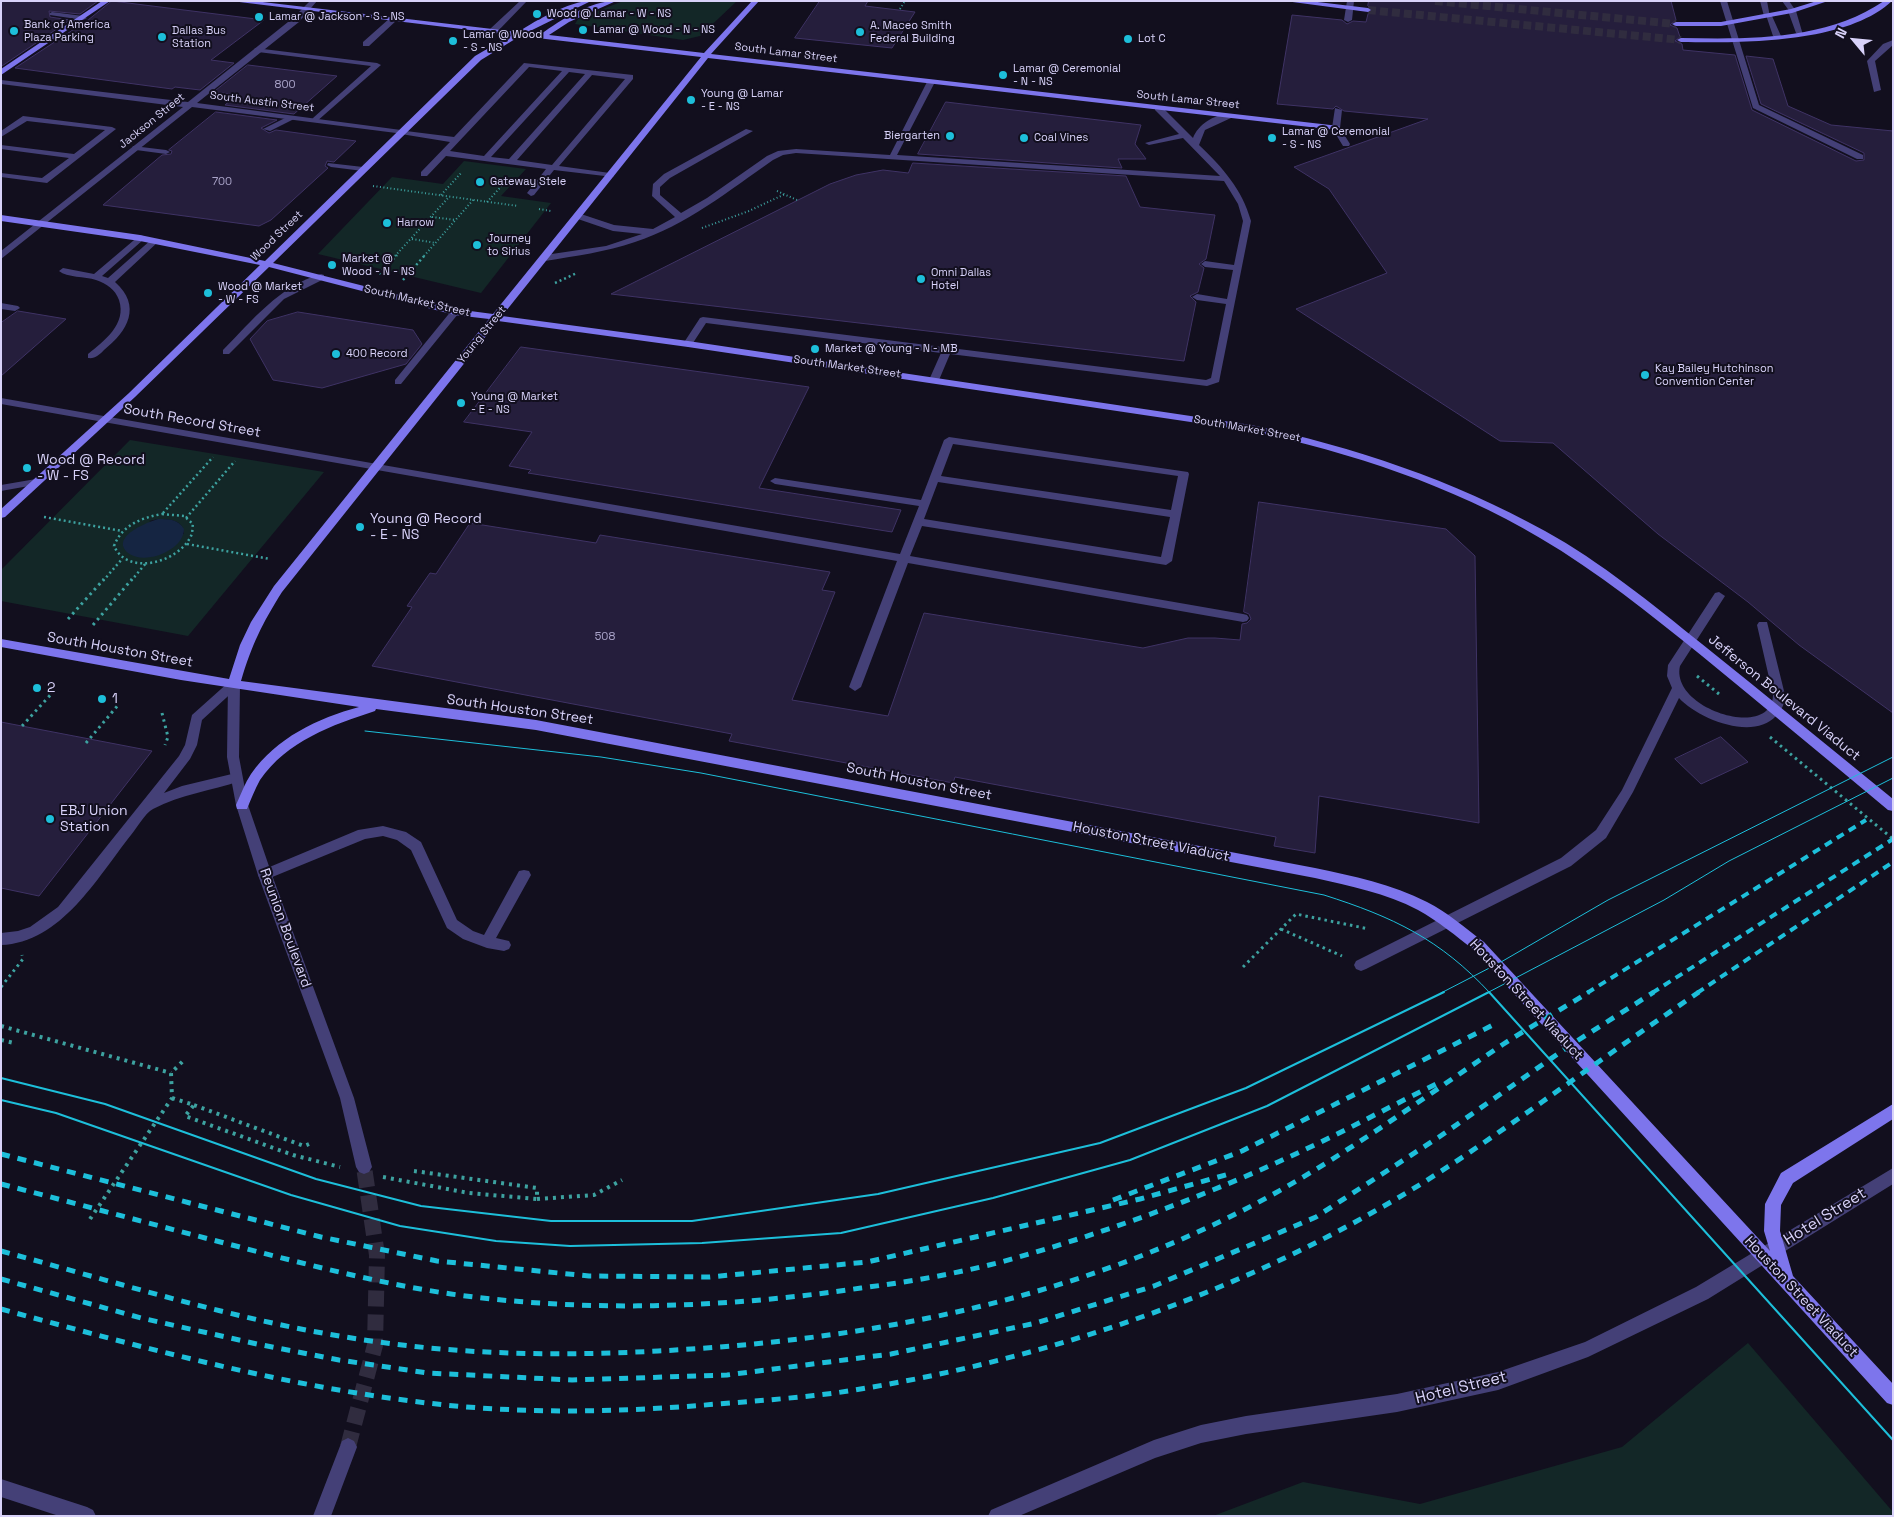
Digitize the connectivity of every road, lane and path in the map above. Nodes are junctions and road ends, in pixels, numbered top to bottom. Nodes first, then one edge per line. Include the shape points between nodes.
1 (107, 1) edge
2 (234, 1) edge
3 (314, 1) edge
4 (524, 1) edge
5 (588, 1) edge
6 (613, 1) edge
7 (756, 1) edge
8 (905, 1) edge
9 (1288, 1) edge
10 (1723, 1) edge
11 (1763, 1) edge
12 (1785, 1) edge
13 (1825, 1) edge
14 (1889, 1) edge
15 (1351, 5) edge
16 (900, 9) dead end
17 (306, 10) junction
18 (1368, 10) tunnel mouth
19 (1792, 11) junction
20 (52, 14) dead end
21 (1768, 16) junction
22 (83, 18) junction
23 (394, 20) junction
24 (1348, 20) dead end
25 (1676, 24) tunnel mouth
26 (493, 31) junction
27 (1800, 33) junction
28 (516, 34) junction
29 (1777, 36) junction
30 (542, 37) junction
31 (1680, 40) tunnel mouth
32 (1893, 42) edge
33 (366, 44) dead end
34 (258, 50) junction
35 (706, 55) junction
36 (567, 70) junction
37 (1, 73) edge
38 (590, 73) junction
39 (1, 82) edge
40 (931, 82) junction
41 (1877, 90) dead end
42 (189, 105) junction
43 (1158, 108) junction
44 (1338, 110) dead end
45 (1228, 116) junction
46 (292, 118) junction
47 (316, 120) junction
48 (1336, 128) junction
49 (267, 129) dead end
50 (749, 131) dead end
51 (401, 132) junction
52 (1, 135) edge
53 (1183, 136) junction
54 (455, 140) junction
55 (1149, 143) dead end
56 (1196, 144) junction
57 (1346, 144) dead end
58 (1, 147) edge
59 (136, 148) junction
60 (166, 152) dead end
61 (444, 153) junction
62 (893, 156) junction
63 (76, 157) junction
64 (1860, 157) dead end
65 (486, 158) junction
66 (511, 162) junction
67 (331, 165) dead end
68 (553, 167) junction
69 (363, 169) junction
70 (424, 174) dead end
71 (1, 175) edge
72 (610, 175) junction
73 (1226, 179) junction
74 (372, 186) dead end
75 (448, 187) dead end
76 (777, 191) dead end
77 (530, 193) dead end
78 (494, 194) dead end
79 (440, 195) junction
80 (449, 196) junction
81 (473, 200) junction
82 (797, 200) dead end
83 (487, 202) junction
84 (524, 207) dead end
85 (533, 208) dead end
86 (551, 211) dead end
87 (432, 216) junction
88 (578, 216) junction
89 (1, 218) edge
90 (680, 218) junction
91 (456, 220) junction
92 (42, 224) junction
93 (658, 230) junction
94 (140, 238) junction
95 (411, 239) junction
96 (155, 241) junction
97 (436, 242) junction
98 (1, 256) edge
99 (545, 258) junction
100 (266, 264) junction
101 (1205, 264) dead end
102 (1238, 268) junction
103 (63, 271) dead end
104 (379, 274) dead end
105 (96, 277) junction
106 (320, 277) junction
107 (403, 280) dead end
108 (109, 282) junction
109 (1197, 297) dead end
110 (1231, 302) junction
111 (1, 306) edge
112 (15, 308) dead end
113 (455, 312) junction
114 (496, 318) junction
115 (688, 344) junction
116 (947, 350) junction
117 (226, 352) dead end
118 (91, 356) dead end
119 (934, 380) junction
120 (398, 382) dead end
121 (1, 401) edge
122 (104, 419) junction
123 (213, 457) dead end
124 (235, 461) dead end
125 (377, 468) junction
126 (934, 478) junction
127 (775, 481) dead end
128 (36, 482) junction
129 (1, 488) edge
130 (925, 504) junction
131 (162, 514) junction
132 (1175, 514) junction
133 (1, 515) edge
134 (44, 517) dead end
135 (186, 518) junction
136 (918, 522) junction
137 (122, 531) junction
138 (187, 544) junction
139 (904, 558) junction
140 (122, 559) junction
141 (270, 559) dead end
142 (147, 563) junction
143 (1719, 596) dead end
144 (1657, 614) joint
145 (1243, 618) dead end
146 (68, 620) dead end
147 (93, 625) dead end
148 (1763, 625) dead end
149 (1, 643) edge
150 (1697, 675) dead end
151 (234, 684) junction
152 (855, 687) dead end
153 (1677, 689) junction
154 (54, 691) dead end
155 (1719, 694) dead end
156 (119, 704) dead end
157 (378, 706) junction
158 (22, 726) dead end
159 (1764, 732) dead end
160 (86, 743) dead end
161 (236, 778) junction
162 (148, 806) junction
163 (242, 806) junction
164 (1893, 806) edge
165 (1033, 819) joint
166 (1893, 839) edge
167 (265, 874) junction
168 (524, 875) dead end
169 (1281, 929) junction
170 (1369, 929) dead end
171 (1, 939) edge
172 (487, 942) junction
173 (504, 945) dead end
174 (1361, 965) joint
175 (1244, 967) dead end
176 (1, 1026) edge
177 (1, 1040) edge
178 (14, 1043) dead end
179 (185, 1059) dead end
180 (171, 1073) junction
181 (194, 1105) dead end
182 (1893, 1111) edge
183 (309, 1144) dead end
184 (364, 1167) tunnel mouth
185 (414, 1171) dead end
186 (1893, 1175) edge
187 (622, 1180) dead end
188 (536, 1188) dead end
189 (537, 1199) dead end
190 (90, 1219) dead end
191 (1786, 1281) junction
192 (1893, 1397) edge
193 (348, 1447) tunnel mouth
194 (1, 1488) edge
195 (87, 1516) edge
196 (322, 1516) edge
197 (997, 1516) edge

1 - 22 main road
2 - 17 main road, South Lamar Street
3 - 17 street, Jackson Street
4 - 26 street
5 - 28 main road, Wood Street
6 - 30 main road via 566,20
7 - 35 main road, Young Street
8 - 16 path
9 - 15 main road
10 - 64 street via 1756,106
11 - 21 street
12 - 19 street
13 - 19 main road
14 - 27 main road via 1865,16 1829,28
15 - 18 main road
15 - 24 street
17 - 23 main road, South Lamar Street
17 - 34 street, Jackson Street
19 - 21 main road
19 - 27 street
20 - 22 street
21 - 25 main road via 1721,24
21 - 29 street
22 - 37 main road
23 - 26 main road, South Lamar Street
23 - 33 street
26 - 28 main road, South Lamar Street
27 - 29 main road
28 - 30 main road, South Lamar Street
28 - 51 main road, Wood Street via 478,58
29 - 31 main road via 1747,40
30 - 35 main road, South Lamar Street
32 - 41 street via 1871,61
34 - 42 street, Jackson Street
34 - 47 street via 377,65
35 - 40 main road, South Lamar Street
35 - 72 main road, Young Street
36 - 38 street
36 - 54 street via 527,65
36 - 65 street
38 - 66 street
38 - 68 street via 630,77
39 - 42 street, South Austin Street
40 - 43 main road, South Lamar Street
40 - 62 street
42 - 46 street, South Austin Street
42 - 59 street, Jackson Street
43 - 45 main road, South Lamar Street
43 - 53 street
44 - 48 street
45 - 48 main road, South Lamar Street
45 - 56 street via 1203,127 1196,136
46 - 47 street, South Austin Street
46 - 49 street
47 - 51 street, South Austin Street
48 - 57 street
50 - 90 street via 667,176 656,186 656,196
51 - 54 street, South Austin Street
51 - 69 main road, Wood Street
52 - 63 street via 26,118 112,129
53 - 55 street
53 - 56 street
54 - 61 street
56 - 73 street
58 - 63 street
59 - 60 street
59 - 92 street, Jackson Street
61 - 65 street
61 - 70 street
62 - 73 street
62 - 90 street via 781,152
63 - 71 street via 44,181
65 - 66 street
66 - 68 street
67 - 69 street
68 - 72 street
68 - 77 street
69 - 100 main road, Wood Street
72 - 88 main road, Young Street
73 - 102 street via 1244,207 1247,221
74 - 79 path
75 - 79 path
76 - 82 path
78 - 83 path
79 - 80 path
80 - 81 path
80 - 87 path
81 - 83 path
81 - 91 path
83 - 84 path
85 - 86 path
87 - 91 path
87 - 95 path
88 - 93 street via 606,228
88 - 99 main road, Young Street
89 - 92 main road, South Market Street
90 - 93 street
91 - 97 path
92 - 94 main road, South Market Street
92 - 98 street, Jackson Street
93 - 99 street via 607,248
94 - 96 main road, South Market Street
94 - 105 street
95 - 97 path
95 - 104 path
96 - 100 main road, South Market Street
96 - 108 street
97 - 107 path
99 - 114 main road, Young Street
100 - 106 main road, South Market Street
100 - 122 main road, Wood Street
101 - 102 street
102 - 110 street
103 - 105 street
105 - 108 street
106 - 113 main road, South Market Street
106 - 117 street via 286,293
108 - 118 street via 125,302 126,312 115,334
109 - 110 street
110 - 116 street via 1216,380 1207,383
111 - 112 street
113 - 114 main road, South Market Street
113 - 120 street
114 - 115 main road, South Market Street
114 - 125 main road, Young Street
115 - 116 street via 703,320
115 - 119 main road, South Market Street
116 - 119 street
119 - 144 main road, South Market Street via 1251,428 1294,436 1369,458 1433,481 1543,534
121 - 122 street, South Record Street
122 - 125 street, South Record Street
122 - 128 main road, Wood Street
123 - 131 path
124 - 135 path
125 - 139 street, South Record Street
125 - 151 main road, Young Street via 278,589 246,645
126 - 130 street
126 - 132 street
126 - 132 street via 949,440 1184,474
127 - 130 street
128 - 129 street
128 - 133 main road, Wood Street
130 - 136 street
131 - 135 path
131 - 137 path via 136,521
132 - 136 street via 1166,561
134 - 137 path
135 - 138 path via 193,529
136 - 139 street
137 - 140 path via 114,546
138 - 141 path
138 - 142 path via 169,556
139 - 145 street, South Record Street
139 - 152 street
140 - 142 path
140 - 146 path
142 - 147 path
143 - 153 street via 1674,665
144 - 164 main road, Jefferson Boulevard Viaduct
148 - 153 street via 1779,695 1777,707 1769,716 1756,721 1720,719 1703,712
149 - 151 main road, South Houston Street
150 - 155 path
151 - 157 main road, South Houston Street
151 - 161 street, Reunion Boulevard via 233,757
151 - 162 street via 196,718 191,745 184,759
153 - 174 street via 1627,792 1601,834 1566,862
154 - 158 path
156 - 160 path
157 - 163 main road via 336,718 294,740 257,776
157 - 165 main road, South Houston Street via 536,725
159 - 166 path
161 - 162 street via 182,791
161 - 163 street, Reunion Boulevard
162 - 171 street via 63,911 48,924 20,938
163 - 167 street, Reunion Boulevard
165 - 191 main road, Houston Street Viaduct via 1364,884 1413,901 1453,925 1479,946
167 - 172 street via 363,834 383,831 401,836 416,846 452,924
167 - 184 street, Reunion Boulevard via 347,1098
168 - 172 street
169 - 170 path via 1296,914
169 - 174 path
169 - 175 path
172 - 173 street
176 - 180 path
177 - 178 path
179 - 180 path
180 - 190 path via 172,1098
181 - 183 path via 304,1146
182 - 191 main road via 1787,1178 1773,1204 1772,1231
185 - 188 path
186 - 197 street, Hotel Street via 1702,1293 1588,1349 1498,1381 1397,1403 1201,1434 1154,1448
187 - 189 path via 594,1195
191 - 192 main road, Houston Street Viaduct
193 - 196 street
194 - 195 street

